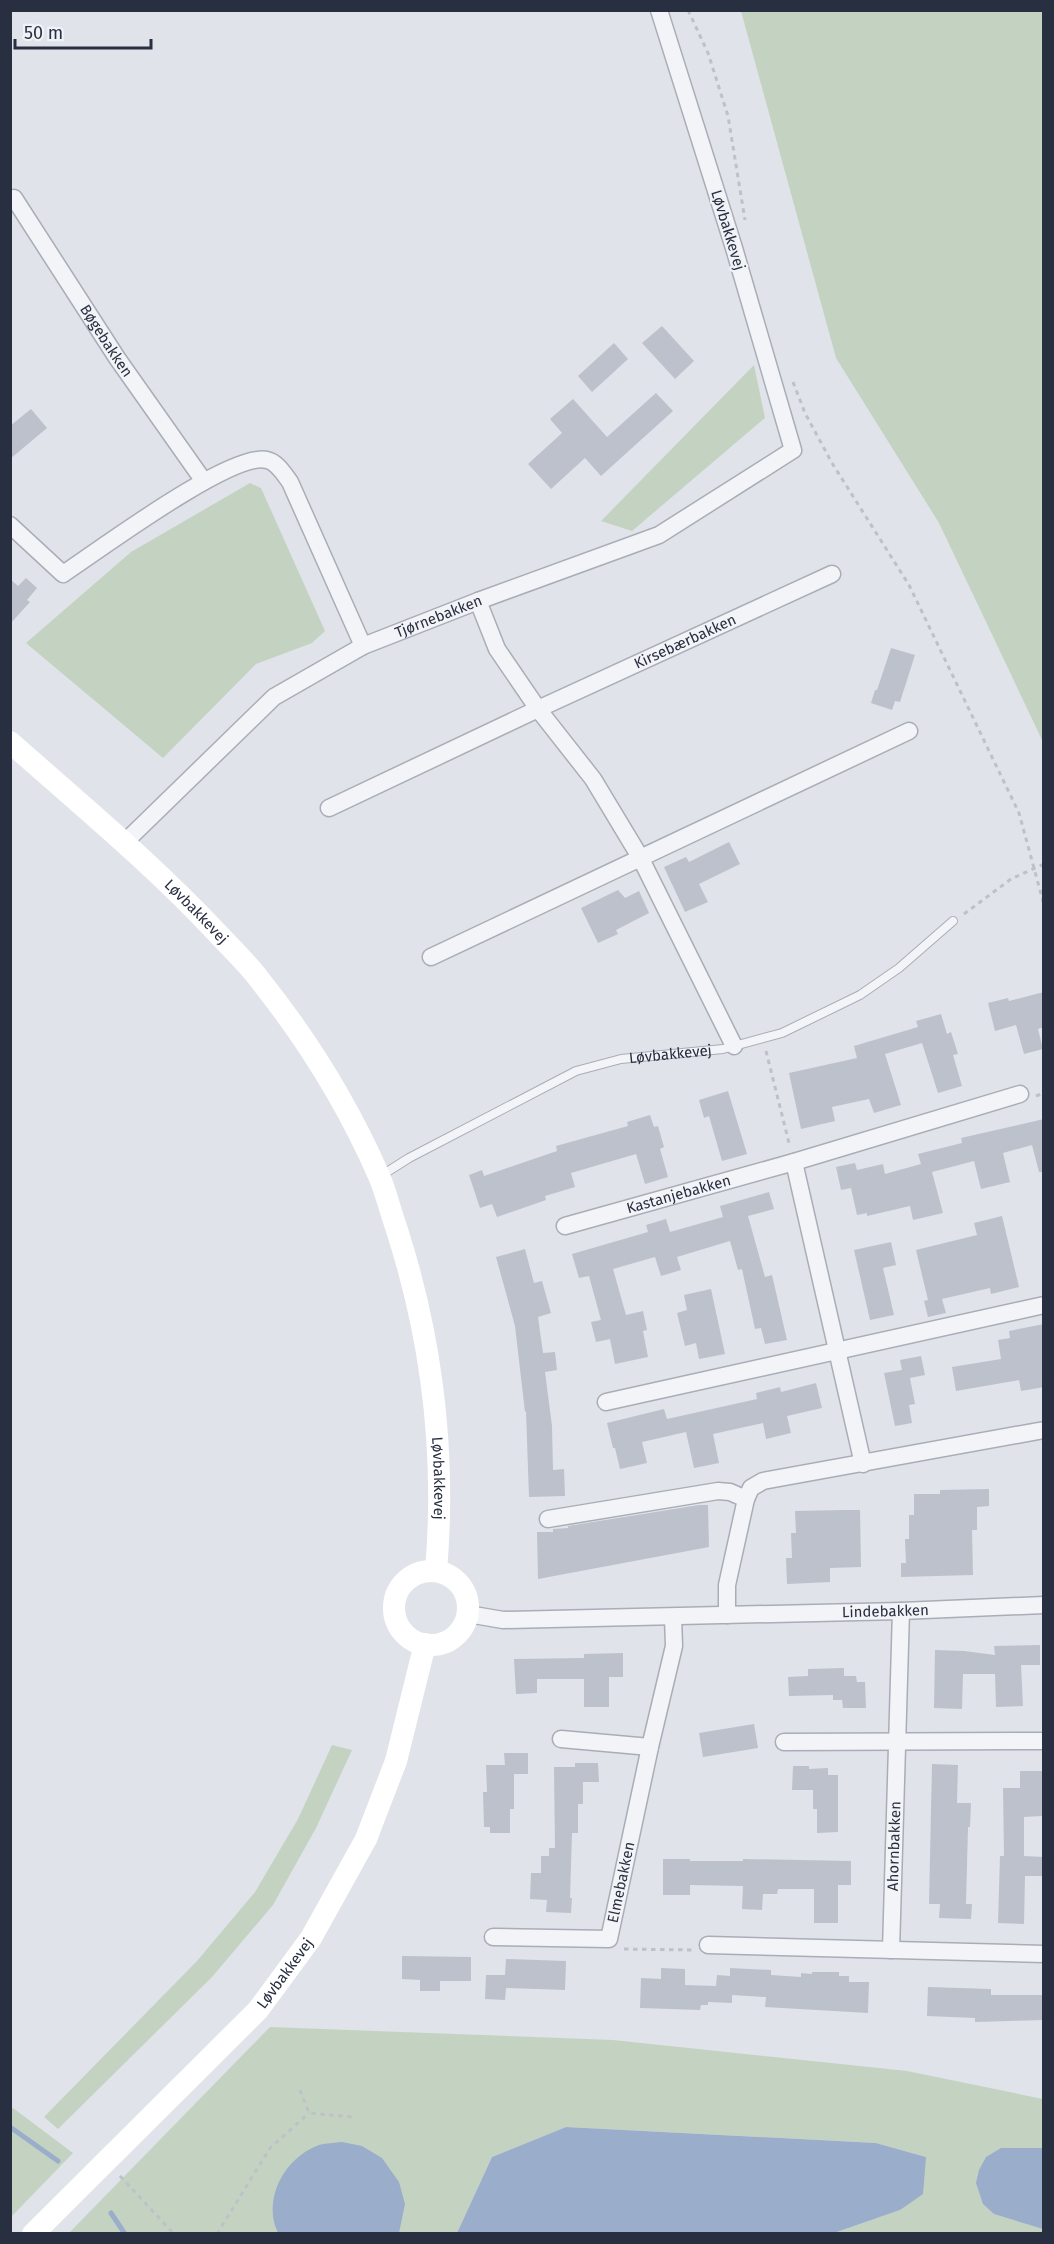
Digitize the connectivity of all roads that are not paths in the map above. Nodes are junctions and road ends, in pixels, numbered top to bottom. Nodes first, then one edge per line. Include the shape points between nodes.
1 (659, 10) edge
2 (14, 198) dead end
3 (793, 450) joint
4 (203, 480) junction
5 (10, 525) edge
6 (832, 574) dead end
7 (478, 601) junction
8 (363, 646) junction
9 (538, 708) junction
10 (909, 731) dead end
11 (10, 742) edge
12 (328, 808) dead end
13 (124, 843) junction
14 (640, 857) junction
15 (953, 921) road end
16 (431, 957) dead end
17 (734, 1046) junction
18 (1020, 1094) dead end
19 (794, 1162) junction
20 (379, 1177) junction
21 (565, 1226) dead end
22 (1044, 1305) edge
23 (837, 1352) junction
24 (606, 1402) dead end
25 (1044, 1430) edge
26 (863, 1464) junction
27 (746, 1499) junction
28 (548, 1520) dead end
29 (436, 1571) junction
30 (1044, 1605) edge
31 (901, 1611) junction
32 (468, 1614) junction
33 (727, 1615) junction
34 (674, 1617) junction
35 (425, 1644) junction
36 (561, 1739) dead end
37 (898, 1741) junction
38 (1044, 1741) edge
39 (784, 1742) dead end
40 (650, 1747) junction
41 (493, 1937) dead end
42 (708, 1945) road end
43 (891, 1950) junction
44 (1044, 1954) edge
45 (33, 2234) edge

1 - 3 street, Løvbakkevej
2 - 4 street, Bøgebakken via 117,358
3 - 7 street, Tjørnebakken via 659,535
4 - 5 street via 63,574
4 - 8 street via 258,459 269,460 281,469
6 - 9 street, Kirsebærbakken
7 - 8 street, Tjørnebakken
7 - 9 street via 497,649
8 - 13 street, Tjørnebakken via 274,697
9 - 12 street, Kirsebærbakken
9 - 14 street via 592,779
10 - 14 street
11 - 13 street, Løvbakkevej
13 - 20 street, Løvbakkevej via 199,913 258,977 309,1046
14 - 16 street
14 - 17 street
15 - 17 lane, Løvbakkevej via 899,968 860,995 783,1032
17 - 20 lane, Løvbakkevej via 621,1059 576,1071
18 - 19 street, Kastanjebakken
19 - 21 street, Kastanjebakken
19 - 23 street
20 - 29 street, Løvbakkevej via 414,1290 430,1371 439,1456
22 - 23 street
23 - 24 street
23 - 26 street
25 - 26 street
26 - 27 street via 763,1481 751,1488
27 - 28 street via 718,1491
27 - 33 street via 727,1585
29 - 32 street via 461,1585
29 - 35 street via 409,1578 395,1603 402,1630
30 - 31 street, Lindebakken
31 - 33 street, Lindebakken
31 - 37 street, Ahornbakken
32 - 34 street, Lindebakken via 503,1620
32 - 35 street via 454,1637 436,1645
33 - 34 street, Lindebakken
34 - 40 street, Elmebakken via 674,1646
35 - 45 street, Løvbakkevej via 396,1761 366,1839 312,1938 258,2010
36 - 40 street
37 - 38 street
37 - 39 street
37 - 43 street, Ahornbakken
40 - 41 street, Elmebakken via 609,1939
42 - 43 street
43 - 44 street

